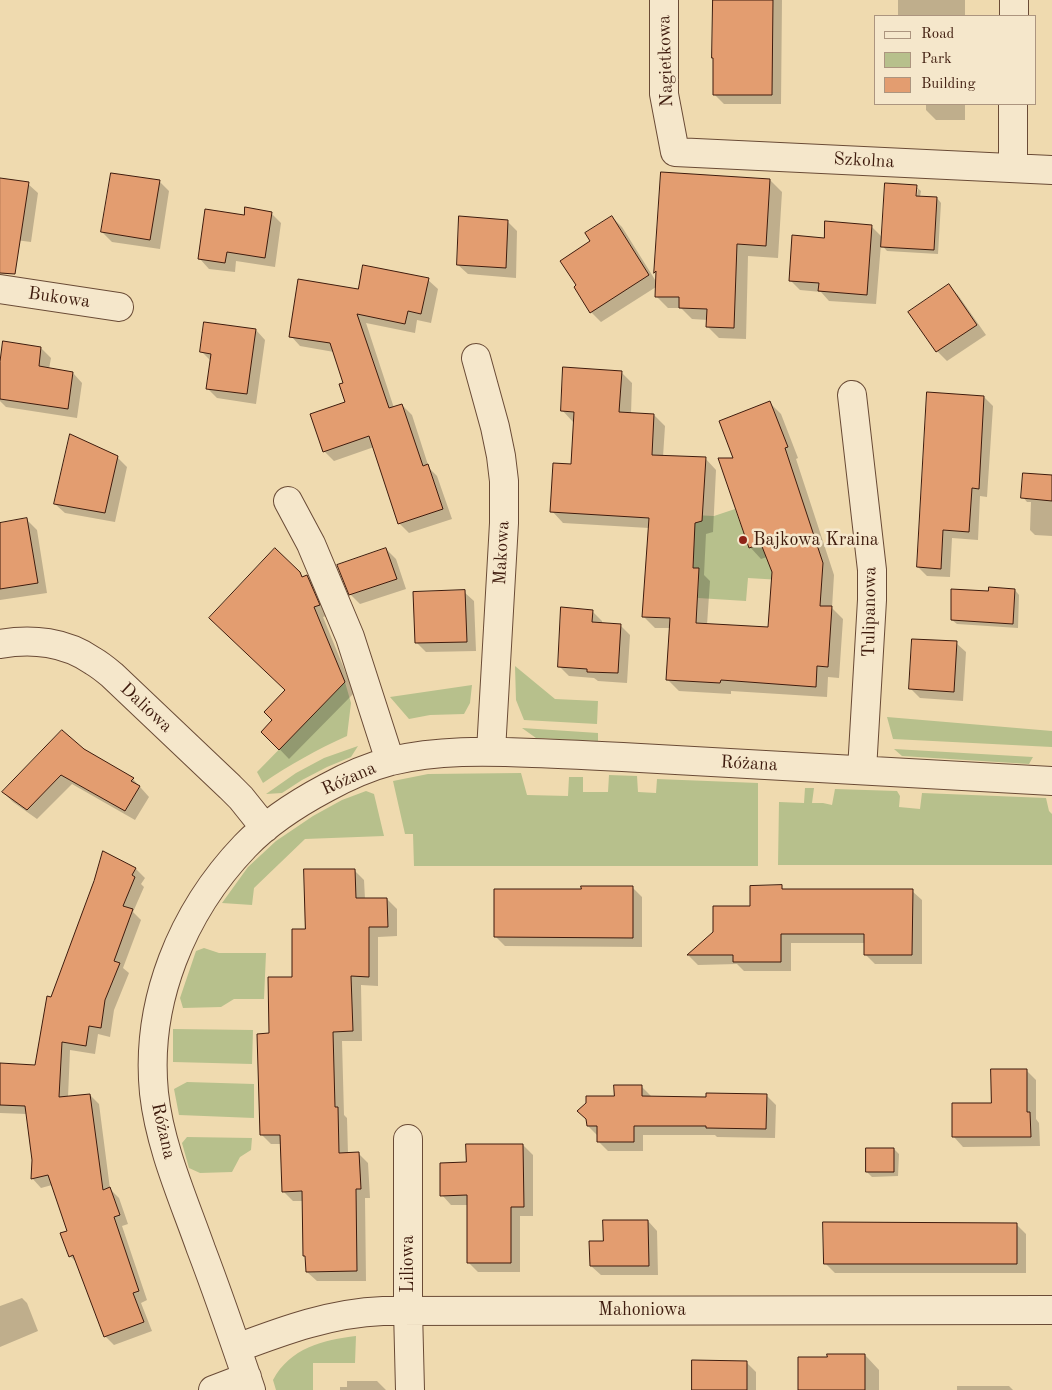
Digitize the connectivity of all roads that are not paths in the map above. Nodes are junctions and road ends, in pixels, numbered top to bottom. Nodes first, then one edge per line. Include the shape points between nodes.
1 (664, 0) edge
2 (1014, 0) edge
3 (1014, 15) edge
4 (1013, 105) edge
5 (676, 152) joint
6 (1013, 168) junction
7 (1052, 170) edge
8 (0, 289) edge
9 (119, 306) dead end
10 (476, 358) dead end
11 (852, 395) dead end
12 (288, 501) dead end
13 (0, 644) edge
14 (492, 751) junction
15 (390, 761) junction
16 (862, 770) junction
17 (1052, 781) edge
18 (265, 828) junction
19 (408, 1139) dead end
20 (408, 1310) junction
21 (1052, 1310) edge
22 (237, 1348) junction
23 (249, 1384) edge
24 (213, 1390) edge
25 (410, 1390) edge

1 - 5 street, Nagietkowa via 664,94
2 - 3 street
4 - 6 street
5 - 6 street, Szkolna
6 - 7 street, Szkolna
8 - 9 street, Bukowa
10 - 14 street, Makowa via 495,427 504,481
11 - 16 street, Tulipanowa via 872,570
12 - 15 street via 311,544 350,637
13 - 18 street, Daliowa via 43,642 70,648 93,660 230,787
14 - 15 street, Różana via 430,754
14 - 16 street, Różana
15 - 18 street, Różana via 340,780
16 - 17 street, Różana
18 - 22 street, Różana via 245,846 214,884 186,930 167,974 156,1017 153,1056 154,1094 167,1152
19 - 20 street, Liliowa
20 - 21 street, Mahoniowa
20 - 22 street, Mahoniowa via 366,1311 319,1320
20 - 25 street, Liliowa
22 - 23 street, Różana
23 - 24 street

